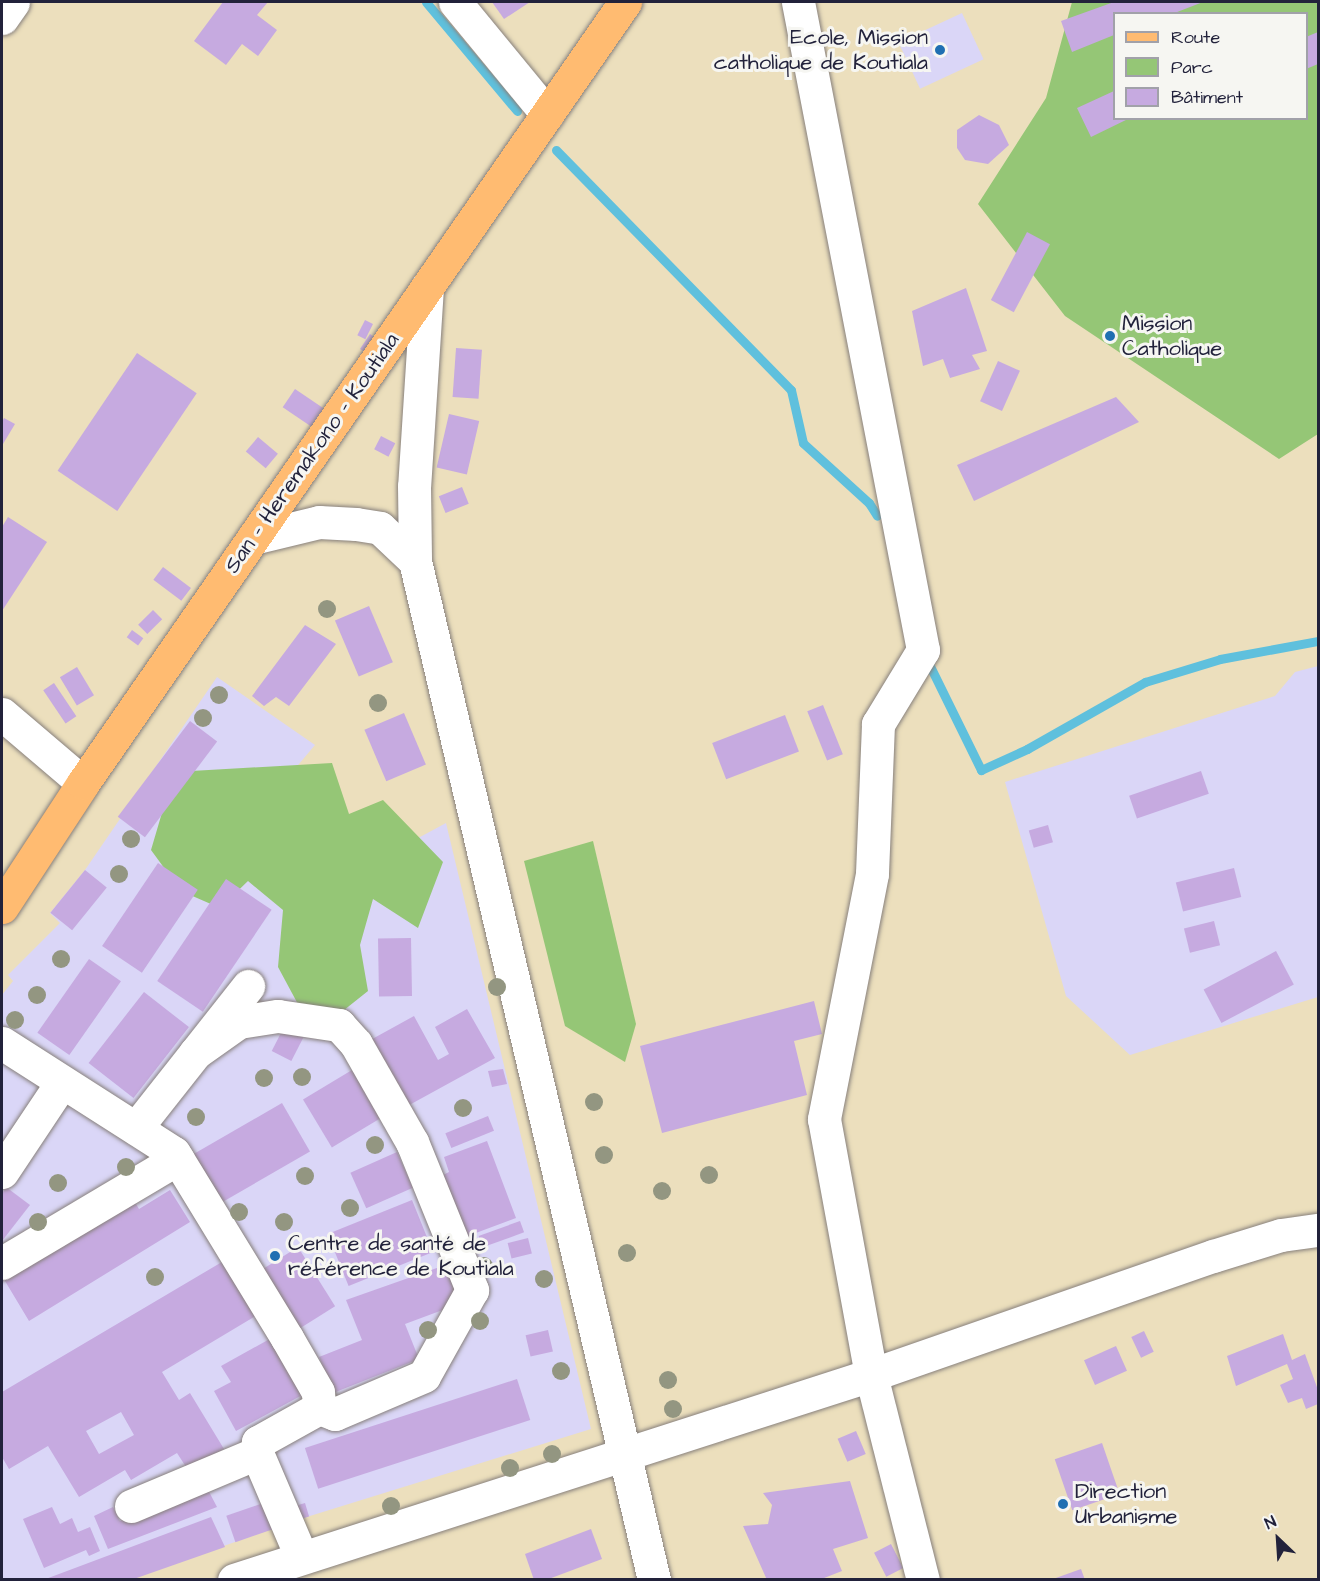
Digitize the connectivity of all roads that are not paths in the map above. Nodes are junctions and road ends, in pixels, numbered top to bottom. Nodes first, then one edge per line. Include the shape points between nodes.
1 (13, 2) edge
2 (455, 2) edge
3 (625, 2) edge
4 (798, 2) edge
5 (2, 18) edge
6 (547, 114) junction
7 (427, 287) junction
8 (253, 538) junction
9 (415, 561) junction
10 (2, 714) edge
11 (82, 783) junction
12 (2, 907) edge
13 (248, 986) dead end
14 (2, 1043) edge
15 (195, 1053) junction
16 (62, 1082) junction
17 (136, 1128) junction
18 (177, 1159) junction
19 (2, 1172) edge
20 (1318, 1230) edge
21 (2, 1263) edge
22 (871, 1375) junction
23 (319, 1408) junction
24 (624, 1452) junction
25 (257, 1454) junction
26 (131, 1506) dead end
27 (301, 1556) junction
28 (234, 1580) edge
29 (654, 1580) edge
30 (923, 1580) edge

1 - 5 street
2 - 6 street
3 - 6 main road, San - Heremakono - Koutiala
4 - 22 street via 923,650 878,724 872,874 824,1119
6 - 7 main road, San - Heremakono - Koutiala
7 - 8 main road, San - Heremakono - Koutiala
7 - 9 street via 414,486
8 - 9 street via 319,522 356,524 380,528
8 - 11 main road, San - Heremakono - Koutiala
9 - 24 street
10 - 11 street
11 - 12 main road, San - Heremakono - Koutiala
13 - 15 street
14 - 16 street
15 - 17 street
15 - 23 street via 239,1022 278,1016 339,1025 356,1044 412,1142 472,1290 424,1376 335,1414
16 - 17 street
16 - 19 street
17 - 18 street
18 - 21 street
18 - 23 street via 308,1374 318,1392
20 - 22 street via 1281,1235 1214,1256
22 - 24 street
22 - 30 street
23 - 25 street via 258,1442
24 - 27 street
24 - 29 street
25 - 26 street
25 - 27 street
27 - 28 street

